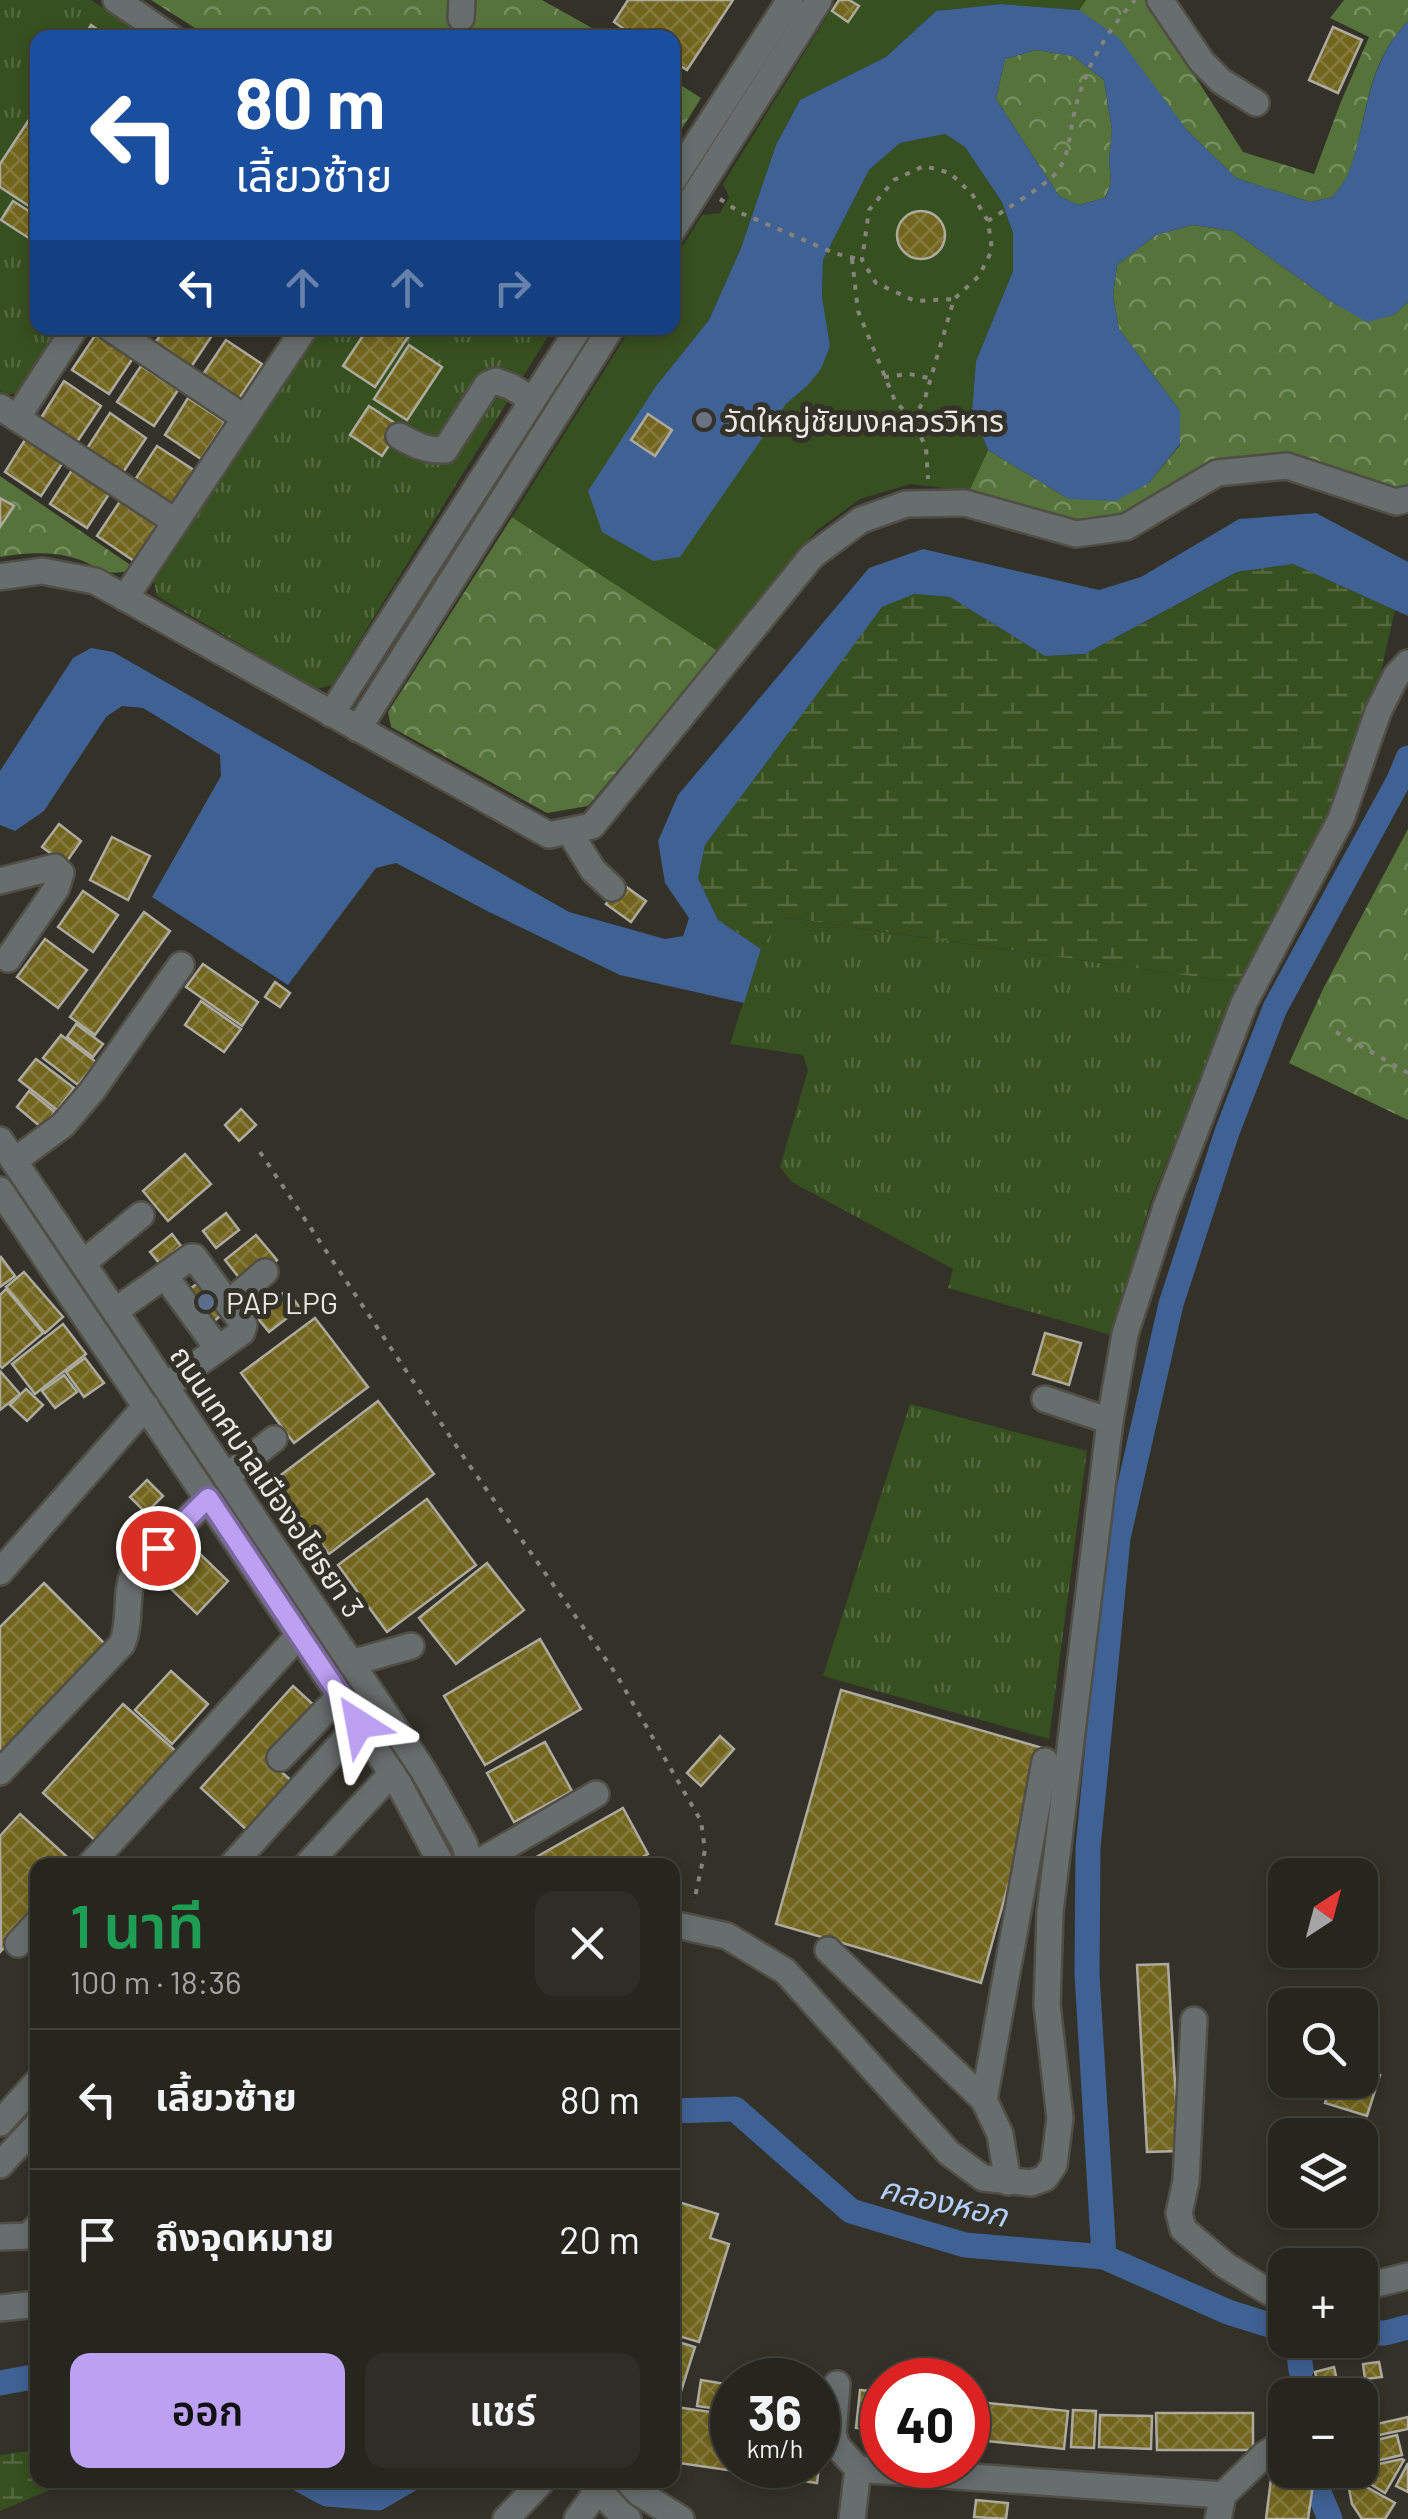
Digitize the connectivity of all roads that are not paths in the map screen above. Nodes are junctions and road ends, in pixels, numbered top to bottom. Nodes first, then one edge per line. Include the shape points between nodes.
1 (116, 0) edge
2 (790, 0) edge
3 (818, 0) edge
4 (1160, 0) edge
5 (160, 30) edge
6 (1256, 103) dead end
7 (680, 170) edge
8 (680, 180) edge
9 (701, 187) junction
10 (680, 219) edge
11 (68, 335) edge
12 (120, 335) edge
13 (300, 335) edge
14 (574, 335) edge
15 (607, 335) edge
16 (532, 400) junction
17 (8, 412) edge
18 (245, 418) junction
19 (399, 436) dead end
20 (1408, 499) edge
21 (176, 522) junction
22 (0, 577) edge
23 (125, 598) junction
24 (1408, 663) edge
25 (331, 714) junction
26 (358, 729) junction
27 (569, 831) junction
28 (11, 878) edge
29 (612, 888) dead end
30 (8, 959) dead end
31 (181, 965) dead end
32 (7, 1151) edge
33 (0, 1190) edge
34 (141, 1215) dead end
35 (83, 1263) junction
36 (264, 1272) dead end
37 (165, 1276) junction
38 (229, 1303) junction
39 (115, 1311) junction
40 (218, 1349) junction
41 (160, 1378) junction
42 (131, 1385) junction
43 (1045, 1399) dead end
44 (146, 1406) junction
45 (1110, 1421) junction
46 (274, 1439) dead end
47 (226, 1477) junction
48 (208, 1498) junction
49 (0, 1572) edge
50 (300, 1635) junction
51 (411, 1646) dead end
52 (350, 1664) junction
53 (340, 1696) junction
54 (359, 1724) junction
55 (280, 1758) dead end
56 (1044, 1761) dead end
57 (0, 1772) edge
58 (392, 1773) junction
59 (596, 1794) dead end
60 (96, 1858) edge
61 (240, 1858) edge
62 (313, 1858) edge
63 (438, 1858) edge
64 (469, 1858) edge
65 (484, 1858) edge
66 (680, 1925) edge
67 (30, 1931) edge
68 (18, 1944) dead end
69 (828, 1950) dead end
70 (1194, 2020) dead end
71 (10, 2093) edge
72 (984, 2100) junction
73 (0, 2123) edge
74 (30, 2133) edge
75 (0, 2165) edge
76 (1008, 2182) junction
77 (30, 2233) edge
78 (0, 2237) edge
79 (1408, 2276) edge
80 (1378, 2284) edge
81 (1268, 2291) edge
82 (30, 2305) edge
83 (0, 2308) edge
84 (840, 2449) edge
85 (1268, 2452) edge
86 (858, 2468) junction
87 (535, 2488) edge
88 (592, 2488) edge
89 (597, 2488) edge
90 (634, 2488) edge
91 (1221, 2507) edge
92 (506, 2519) edge
93 (577, 2519) edge
94 (628, 2519) edge
95 (681, 2519) edge
96 (852, 2519) edge

1 - 5 street
2 - 7 street
3 - 9 street
4 - 6 street via 1202,62
8 - 9 street
9 - 10 street
11 - 17 street
12 - 18 street
13 - 18 street
14 - 16 street
15 - 26 street
16 - 19 street via 496,381 445,450 431,451
16 - 25 street
17 - 21 street
18 - 21 street
20 - 27 street via 1396,502 1287,466 1217,473 1126,527 1076,534 965,503 906,504 860,520 812,556 592,826
21 - 23 street
22 - 23 street via 42,572 95,581
23 - 25 street
24 - 45 street via 1378,712 1341,819 1244,1003 1142,1280
25 - 26 street
26 - 27 street via 548,835
27 - 29 street
28 - 30 street via 42,909
31 - 32 street via 63,1126
32 - 35 street, ถนนเทศบาลเมืองอโยธยา 3
33 - 42 street, ถนนเทศบาลเมืองอโยธยา 3
34 - 35 street
35 - 39 street, ถนนเทศบาลเมืองอโยธยา 3
36 - 38 street
37 - 38 street via 194,1257
37 - 39 street
37 - 40 street
38 - 40 street via 244,1328
39 - 41 street, ถนนเทศบาลเมืองอโยธยา 3
40 - 41 street
41 - 42 street
41 - 47 street, ถนนเทศบาลเมืองอโยธยา 3
42 - 44 street, ถนนเทศบาลเมืองอโยธยา 3
43 - 45 street
44 - 48 street, ถนนเทศบาลเมืองอโยธยา 3
44 - 49 street
45 - 76 street via 1050,1912 1047,2006 1060,2118 1054,2164 1045,2178
46 - 47 street
47 - 52 street, ถนนเทศบาลเมืองอโยธยา 3
48 - 50 street, ถนนเทศบาลเมืองอโยธยา 3
48 - 57 street via 134,1572 122,1644
50 - 53 street, ถนนเทศบาลเมืองอโยธยา 3
50 - 60 street
51 - 52 street
52 - 64 street, ถนนเทศบาลเมืองอโยธยา 3 via 423,1770
53 - 54 street, ถนนเทศบาลเมืองอโยธยา 3
53 - 55 street
54 - 58 street, ถนนเทศบาลเมืองอโยธยา 3
54 - 61 street
56 - 72 street
58 - 62 street
58 - 63 street, ถนนเทศบาลเมืองอโยธยา 3
59 - 65 street
66 - 76 street via 727,1936 785,1971 949,2152 982,2178
67 - 68 street
69 - 72 street
70 - 81 street via 1186,2180 1178,2212 1183,2229
71 - 73 street
72 - 76 street via 1000,2134
74 - 75 street
77 - 78 street
79 - 80 street
82 - 83 street
84 - 86 street
85 - 91 street
86 - 91 street
86 - 96 street
87 - 92 street
88 - 93 street
89 - 94 street
90 - 95 street

